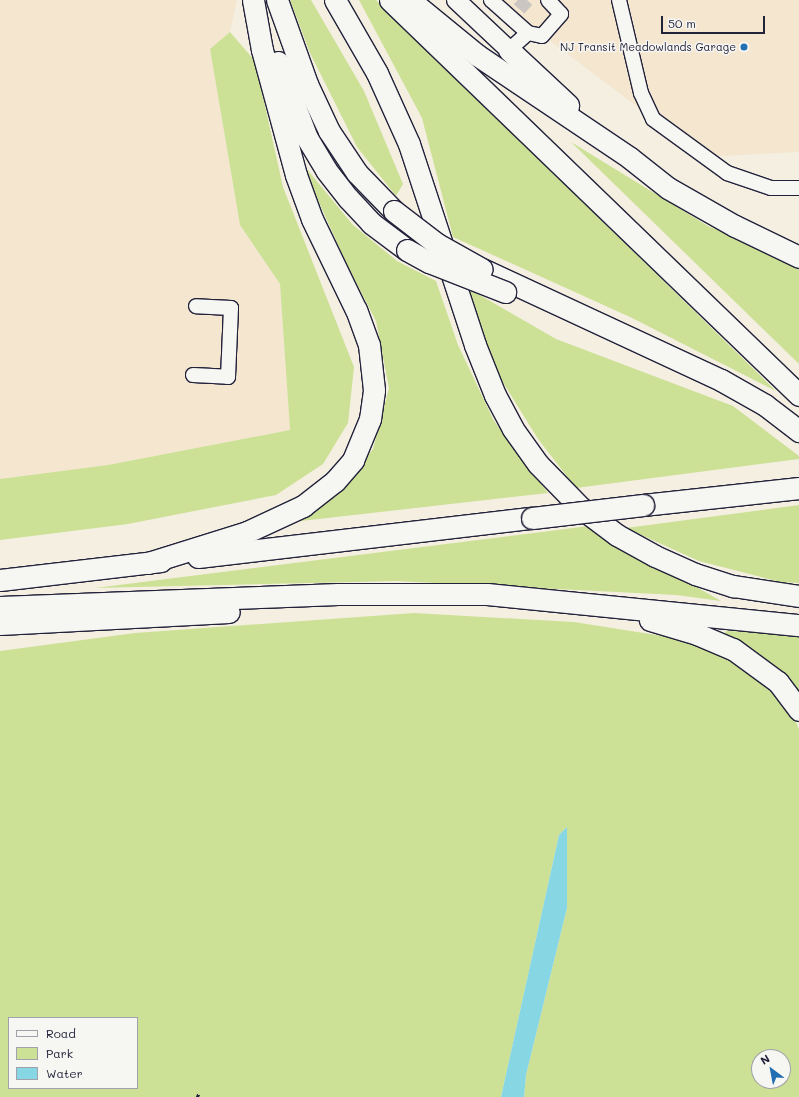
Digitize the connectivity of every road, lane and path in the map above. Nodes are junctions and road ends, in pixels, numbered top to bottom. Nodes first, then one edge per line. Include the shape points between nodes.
1 (253, 0) edge
2 (278, 0) edge
3 (335, 0) edge
4 (390, 0) edge
5 (410, 0) edge
6 (456, 0) edge
7 (491, 0) edge
8 (548, 0) edge
9 (619, 0) edge
10 (528, 33) junction
11 (509, 50) junction
12 (588, 131) junction
13 (799, 188) edge
14 (799, 257) edge
15 (196, 306) dead end
16 (594, 321) junction
17 (193, 374) dead end
18 (799, 395) edge
19 (799, 431) edge
20 (795, 488) edge
21 (148, 563) junction
22 (0, 580) edge
23 (438, 595) junction
24 (799, 596) edge
25 (577, 602) junction
26 (0, 607) edge
27 (0, 624) edge
28 (799, 624) edge
29 (799, 710) edge
30 (199, 1093) dead end
31 (197, 1097) edge

1 - 16 highway, bridge via 298,118 317,156 348,198 384,234 429,262 505,292
1 - 21 highway via 262,50 296,175 312,219 356,310 369,345 374,390 370,419 353,460 335,481 304,506 247,532
2 - 16 highway, bridge via 307,84 326,125 357,173 394,211 437,244 482,269
3 - 24 highway via 378,73 410,144 475,345 492,389 513,430 538,464 564,494 593,518 655,556 695,574 733,586
4 - 18 highway
5 - 12 highway via 477,55
6 - 11 main road
7 - 10 lane via 515,13
8 - 10 lane via 561,14 542,36
9 - 13 lane via 641,93 652,119 727,173 770,188
10 - 11 lane
11 - 12 highway via 564,101
12 - 14 highway via 690,201 757,238
15 - 17 lane via 231,308 228,377
16 - 19 highway via 732,386 764,405
20 - 21 highway, bridge
21 - 22 highway
23 - 25 highway via 507,595
23 - 26 highway via 338,594
23 - 27 highway via 338,606
25 - 28 highway
25 - 29 highway via 672,625 716,640 764,670 789,695
30 - 31 path

